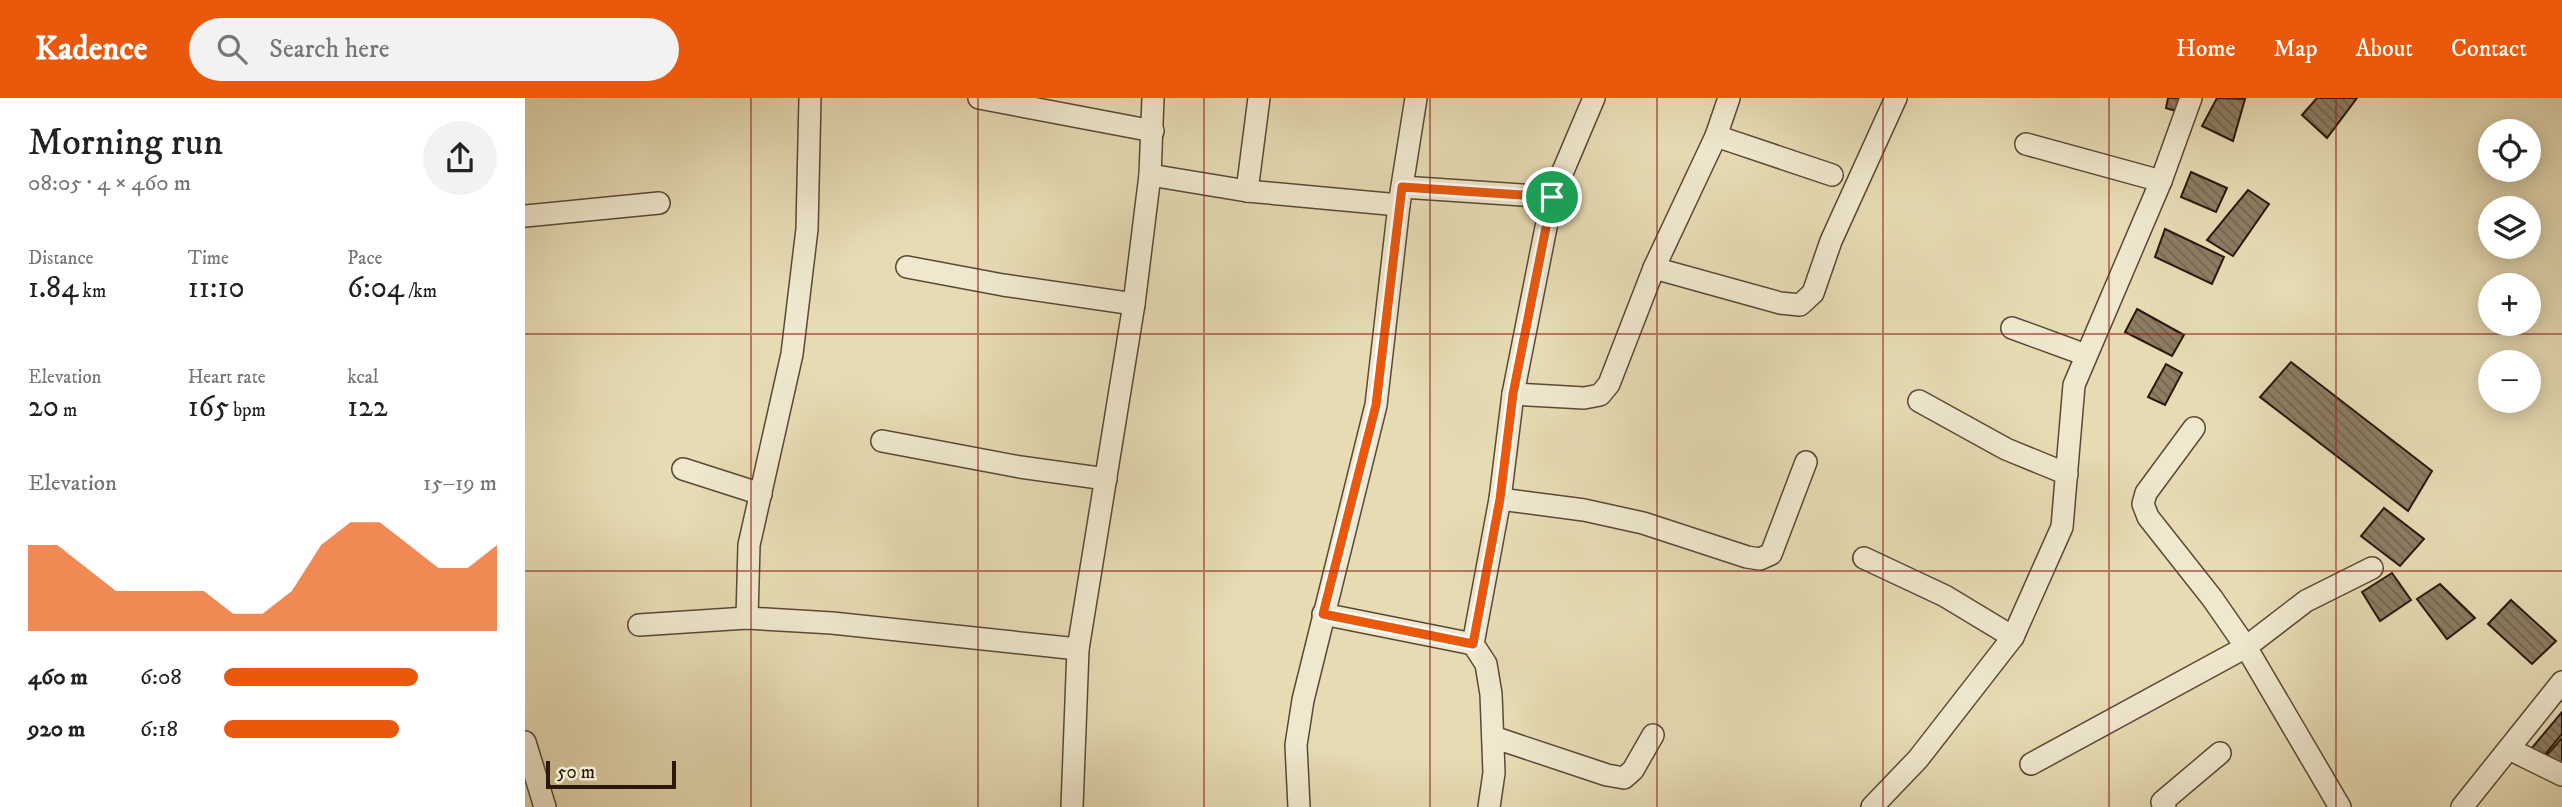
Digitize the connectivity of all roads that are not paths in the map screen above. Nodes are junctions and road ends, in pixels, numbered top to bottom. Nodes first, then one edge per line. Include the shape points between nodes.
1 (810, 98) edge
2 (979, 98) edge
3 (1153, 98) edge
4 (1259, 98) edge
5 (1416, 98) edge
6 (1594, 98) edge
7 (1729, 98) edge
8 (1896, 98) edge
9 (2191, 98) edge
10 (1153, 131) junction
11 (1716, 136) junction
12 (2026, 144) dead end
13 (1150, 175) junction
14 (1832, 175) dead end
15 (2161, 181) junction
16 (1247, 191) junction
17 (1400, 196) junction
18 (1552, 197) junction
19 (659, 203) dead end
20 (525, 216) edge
21 (907, 267) dead end
22 (1654, 268) junction
23 (1134, 304) junction
24 (2012, 328) dead end
25 (2086, 355) junction
26 (1513, 394) junction
27 (1919, 401) dead end
28 (2194, 428) dead end
29 (883, 441) dead end
30 (1806, 462) dead end
31 (683, 469) dead end
32 (2067, 474) junction
33 (1106, 480) junction
34 (761, 494) junction
35 (1500, 499) junction
36 (1864, 558) dead end
37 (2372, 568) dead end
38 (1323, 614) junction
39 (747, 618) junction
40 (639, 625) dead end
41 (2013, 637) junction
42 (1473, 644) junction
43 (2246, 647) junction
44 (1078, 649) junction
45 (2562, 682) edge
46 (1653, 735) dead end
47 (1493, 737) junction
48 (525, 742) edge
49 (2509, 749) junction
50 (2220, 753) dead end
51 (2031, 764) dead end
52 (2562, 775) edge
53 (545, 807) edge
54 (1072, 807) edge
55 (1299, 807) edge
56 (1489, 807) edge
57 (1872, 807) edge
58 (2165, 807) edge
59 (2340, 807) edge
60 (2462, 807) edge

1 - 34 street via 807,229 792,354
2 - 10 street
3 - 10 street
4 - 16 street
5 - 17 street
6 - 18 street
7 - 11 street
8 - 22 street via 1831,241 1813,293 1800,305
9 - 15 street
10 - 13 street
11 - 14 street
11 - 22 street
12 - 15 street
13 - 16 street
13 - 23 street
15 - 25 street
16 - 17 street
17 - 18 street
17 - 38 street via 1376,405
18 - 26 street
19 - 20 street
21 - 23 street
22 - 26 street via 1609,384 1600,395
23 - 33 street
24 - 25 street
25 - 32 street via 2074,385
26 - 35 street
27 - 32 street via 2006,449
28 - 43 street via 2143,503 2148,517
29 - 33 street
30 - 35 street via 1771,554 1760,559 1643,523
31 - 34 street
32 - 41 street via 2062,527
33 - 44 street
34 - 39 street via 749,545
35 - 42 street
36 - 41 street via 1945,596
37 - 43 street via 2306,601
38 - 42 street
38 - 55 street via 1296,745
39 - 40 street
39 - 44 street
41 - 57 street via 1918,760
42 - 47 street via 1486,663
43 - 51 street
43 - 59 street
44 - 54 street
45 - 49 street
46 - 47 street via 1624,778
47 - 56 street via 1495,773
48 - 53 street
49 - 52 street
49 - 60 street
50 - 58 street via 2162,802

